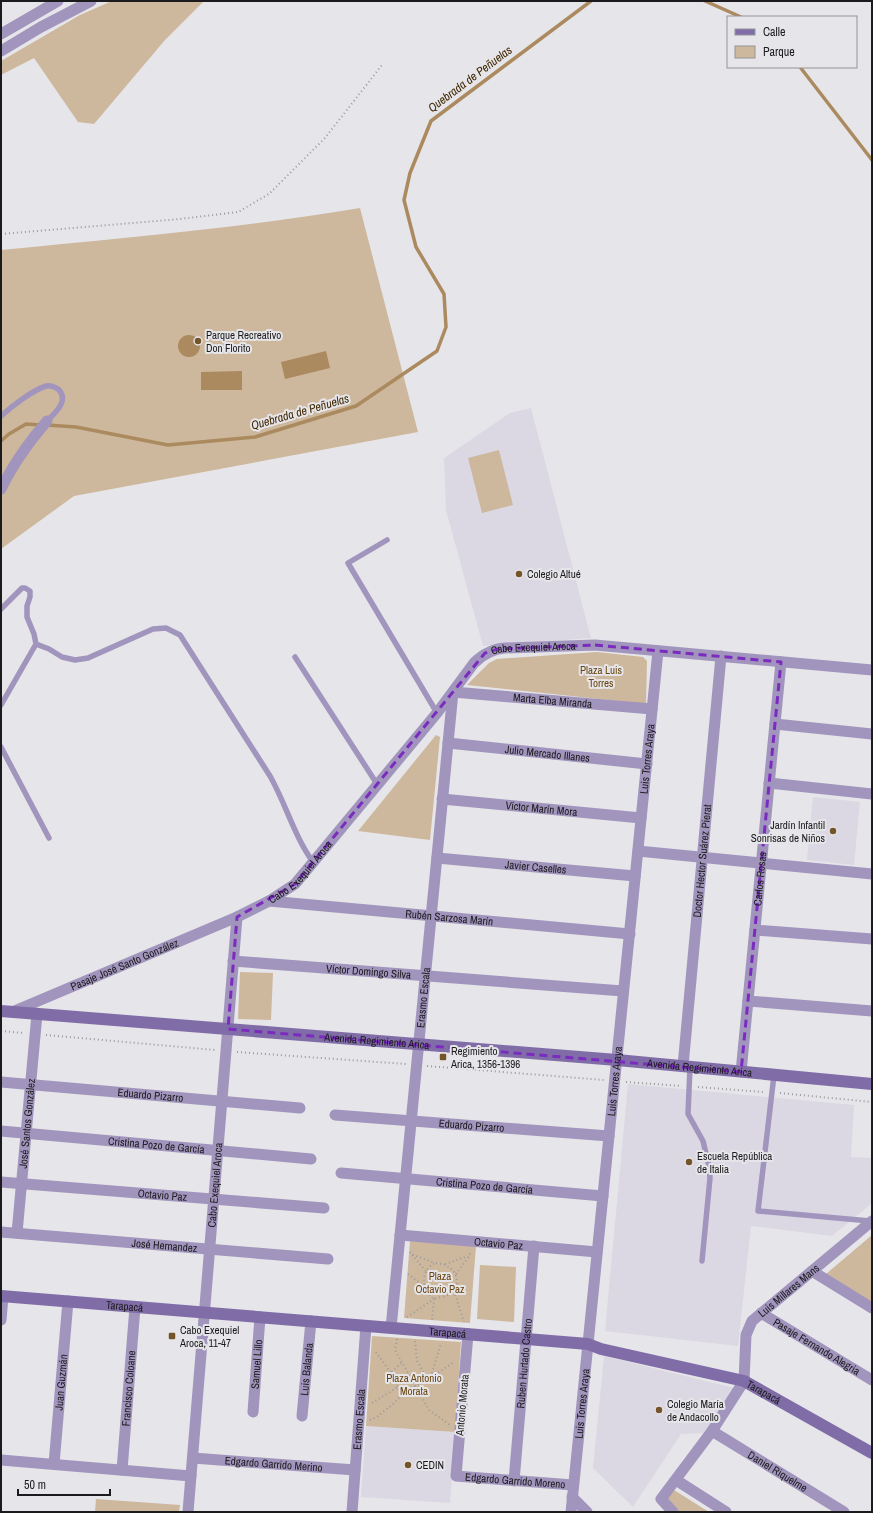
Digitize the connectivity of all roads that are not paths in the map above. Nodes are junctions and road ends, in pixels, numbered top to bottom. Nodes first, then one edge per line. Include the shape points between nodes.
1 (58, 1) edge
2 (91, 1) edge
3 (1, 34) edge
4 (1, 51) edge
5 (1, 416) edge
6 (44, 425) joint
7 (1, 489) edge
8 (387, 540) dead end
9 (1, 609) edge
10 (36, 644) junction
11 (658, 651) junction
12 (721, 656) junction
13 (295, 657) dead end
14 (781, 662) junction
15 (872, 670) edge
16 (453, 692) junction
17 (1, 705) edge
18 (652, 709) junction
19 (437, 713) junction
20 (775, 724) junction
21 (872, 734) edge
22 (448, 743) junction
23 (1, 747) edge
24 (647, 764) junction
25 (769, 783) junction
26 (377, 784) junction
27 (872, 794) edge
28 (442, 799) junction
29 (641, 818) junction
30 (49, 838) dead end
31 (638, 851) junction
32 (437, 858) junction
33 (702, 858) junction
34 (314, 863) junction
35 (762, 863) junction
36 (872, 874) edge
37 (635, 876) junction
38 (269, 901) junction
39 (431, 916) junction
40 (237, 918) junction
41 (755, 930) junction
42 (630, 934) junction
43 (872, 939) edge
44 (233, 961) junction
45 (425, 976) junction
46 (623, 991) junction
47 (748, 1001) junction
48 (872, 1011) edge
49 (6, 1012) edge
50 (36, 1014) junction
51 (228, 1029) junction
52 (418, 1044) junction
53 (617, 1060) junction
54 (687, 1066) junction
55 (741, 1072) junction
56 (774, 1075) junction
57 (1, 1082) edge
58 (30, 1084) junction
59 (872, 1084) edge
60 (222, 1101) junction
61 (300, 1108) dead end
62 (334, 1115) dead end
63 (411, 1121) junction
64 (1, 1131) edge
65 (26, 1134) junction
66 (609, 1136) junction
67 (218, 1151) junction
68 (311, 1159) dead end
69 (341, 1173) dead end
70 (405, 1179) junction
71 (1, 1182) edge
72 (21, 1184) junction
73 (603, 1196) junction
74 (214, 1199) junction
75 (324, 1208) dead end
76 (872, 1221) edge
77 (1, 1232) edge
78 (17, 1233) junction
79 (400, 1235) junction
80 (534, 1246) junction
81 (210, 1249) junction
82 (597, 1252) junction
83 (328, 1260) dead end
84 (702, 1261) dead end
85 (812, 1271) junction
86 (2, 1296) edge
87 (68, 1301) junction
88 (136, 1307) junction
89 (872, 1308) edge
90 (204, 1312) junction
91 (761, 1313) junction
92 (260, 1317) junction
93 (1, 1320) edge
94 (311, 1321) junction
95 (366, 1326) junction
96 (394, 1328) junction
97 (468, 1334) junction
98 (526, 1339) junction
99 (588, 1344) junction
100 (872, 1380) edge
101 (744, 1381) junction
102 (253, 1412) dead end
103 (302, 1416) dead end
104 (712, 1431) junction
105 (872, 1453) edge
106 (193, 1458) junction
107 (1, 1460) edge
108 (54, 1464) junction
109 (122, 1470) junction
110 (355, 1470) junction
111 (191, 1476) junction
112 (456, 1476) joint
113 (676, 1480) junction
114 (514, 1481) junction
115 (573, 1485) junction
116 (572, 1497) junction
117 (188, 1512) edge
118 (352, 1512) edge
119 (571, 1512) edge
120 (586, 1512) edge
121 (673, 1512) edge
122 (726, 1512) edge
123 (844, 1512) edge

1 - 3 street
2 - 4 street
5 - 6 lane via 15,403 49,386 56,388 63,399 60,407
6 - 7 street via 14,464
8 - 19 lane via 348,563
9 - 10 lane via 22,588 30,591 27,617
10 - 17 lane
10 - 34 lane via 49,648 62,657 75,660 88,658 154,629 166,628 180,635 280,793 297,835
11 - 12 street, Cabo Exequiel Aroca
11 - 16 street, Cabo Exequiel Aroca via 595,645 498,649 479,658
11 - 18 street, Luis Torres Araya
12 - 14 street, Cabo Exequiel Aroca
12 - 33 street, Doctor Hector Suárez Pierat
13 - 26 lane
14 - 15 street, Cabo Exequiel Aroca
14 - 20 street, Carlos Rosas
16 - 18 street, Marta Elba Miranda
16 - 19 street, Cabo Exequiel Aroca
16 - 22 street, Erasmo Escala
18 - 24 street, Luis Torres Araya
19 - 26 street, Cabo Exequiel Aroca
20 - 21 street
20 - 25 street, Carlos Rosas
22 - 24 street, Julio Mercado Illanes
22 - 28 street, Erasmo Escala
23 - 30 lane
24 - 29 street, Luis Torres Araya
25 - 27 street
25 - 35 street, Carlos Rosas
26 - 34 street, Cabo Exequiel Aroca
28 - 29 street, Víctor Marín Mora
28 - 32 street, Erasmo Escala
29 - 31 street, Luis Torres Araya
31 - 33 street
31 - 37 street, Luis Torres Araya
32 - 37 street, Javier Caselles
32 - 39 street, Erasmo Escala
33 - 35 street
33 - 54 street, Doctor Hector Suárez Pierat
34 - 38 street, Cabo Exequiel Aroca via 295,884
35 - 36 street
35 - 41 street, Carlos Rosas
37 - 42 street, Luis Torres Araya
38 - 39 street, Rubén Sarzosa Marín
38 - 40 street, Cabo Exequiel Aroca
39 - 42 street, Rubén Sarzosa Marín
39 - 45 street, Erasmo Escala
40 - 44 street, Cabo Exequiel Aroca
40 - 49 street, Pasaje José Santo González
41 - 43 street
41 - 47 street, Carlos Rosas
42 - 46 street, Luis Torres Araya
44 - 45 street, Víctor Domingo Silva
44 - 51 street, Cabo Exequiel Aroca
45 - 46 street, Víctor Domingo Silva
45 - 52 street, Erasmo Escala
46 - 53 street, Luis Torres Araya
47 - 48 street
47 - 55 street, Carlos Rosas
49 - 50 street, Avenida Regimiento Arica
50 - 51 street, Avenida Regimiento Arica
50 - 58 street, José Santos González
51 - 52 street, Avenida Regimiento Arica
51 - 60 street, Cabo Exequiel Aroca
52 - 53 street, Avenida Regimiento Arica
52 - 63 street, Erasmo Escala
53 - 54 street, Avenida Regimiento Arica
53 - 66 street, Luis Torres Araya
54 - 55 street, Avenida Regimiento Arica
54 - 84 lane via 688,1114 703,1141 710,1178
55 - 56 street, Avenida Regimiento Arica
56 - 59 street, Avenida Regimiento Arica
56 - 76 lane via 758,1211
57 - 58 street, Eduardo Pizarro
58 - 60 street, Eduardo Pizarro
58 - 65 street, José Santos González
60 - 61 street, Eduardo Pizarro
60 - 67 street, Cabo Exequiel Aroca
62 - 63 street, Eduardo Pizarro
63 - 66 street, Eduardo Pizarro
63 - 70 street, Erasmo Escala
64 - 65 street, Cristina Pozo de García
65 - 67 street, Cristina Pozo de García
65 - 72 street, José Santos González
66 - 73 street, Luis Torres Araya
67 - 68 street, Cristina Pozo de García
67 - 74 street, Cabo Exequiel Aroca
69 - 70 street, Cristina Pozo de García
70 - 73 street, Cristina Pozo de García
70 - 79 street, Erasmo Escala
71 - 72 street, Octavio Paz
72 - 74 street, Octavio Paz
72 - 78 street, José Santos González
73 - 82 street, Luis Torres Araya
74 - 75 street, Octavio Paz
74 - 81 street, Cabo Exequiel Aroca
76 - 85 street, Luis Millares Mans
77 - 78 street, José Hernandez
78 - 81 street, José Hernandez
79 - 80 street, Octavio Paz
79 - 96 street, Erasmo Escala
80 - 82 street, Octavio Paz
80 - 98 street, Ruben Hurtado Castro
81 - 83 street, José Hernandez
81 - 90 street, Cabo Exequiel Aroca
82 - 99 street, Luis Torres Araya
85 - 89 street
85 - 91 street, Luis Millares Mans
86 - 87 street, Tarapacá
86 - 93 street
87 - 88 street, Tarapacá
87 - 108 street, Juan Guzmán
88 - 90 street, Tarapacá
88 - 109 street, Francisco Coloane
90 - 92 street, Tarapacá
90 - 106 street, Cabo Exequiel Aroca
91 - 100 street, Pasaje Fernando Alegria
91 - 101 street, Luis Millares Mans via 752,1321 746,1335
92 - 94 street, Tarapacá
92 - 102 street, Samuel Lillo
94 - 95 street, Tarapacá
94 - 103 street, Luis Balanda
95 - 96 street, Tarapacá
95 - 110 street, Erasmo Escala
96 - 97 street, Tarapacá
97 - 98 street, Tarapacá
97 - 112 street, Antonio Morata
98 - 99 street, Tarapacá
98 - 114 street, Ruben Hurtado Castro
99 - 101 street, Tarapacá
99 - 115 street, Luis Torres Araya
101 - 104 street
101 - 105 street, Tarapacá
104 - 113 street
104 - 123 street, Daniel Riquelme
106 - 110 street, Edgardo Garrido Merino
106 - 111 street, Cabo Exequiel Aroca
107 - 108 street
108 - 109 street
109 - 111 street
110 - 118 street, Erasmo Escala
111 - 117 street, Cabo Exequiel Aroca
112 - 114 street, Edgardo Garrido Moreno
113 - 121 street via 661,1499
113 - 122 street
114 - 115 street, Edgardo Garrido Moreno
115 - 116 street, Luis Torres Araya
116 - 119 street, Luis Torres Araya
116 - 120 street

